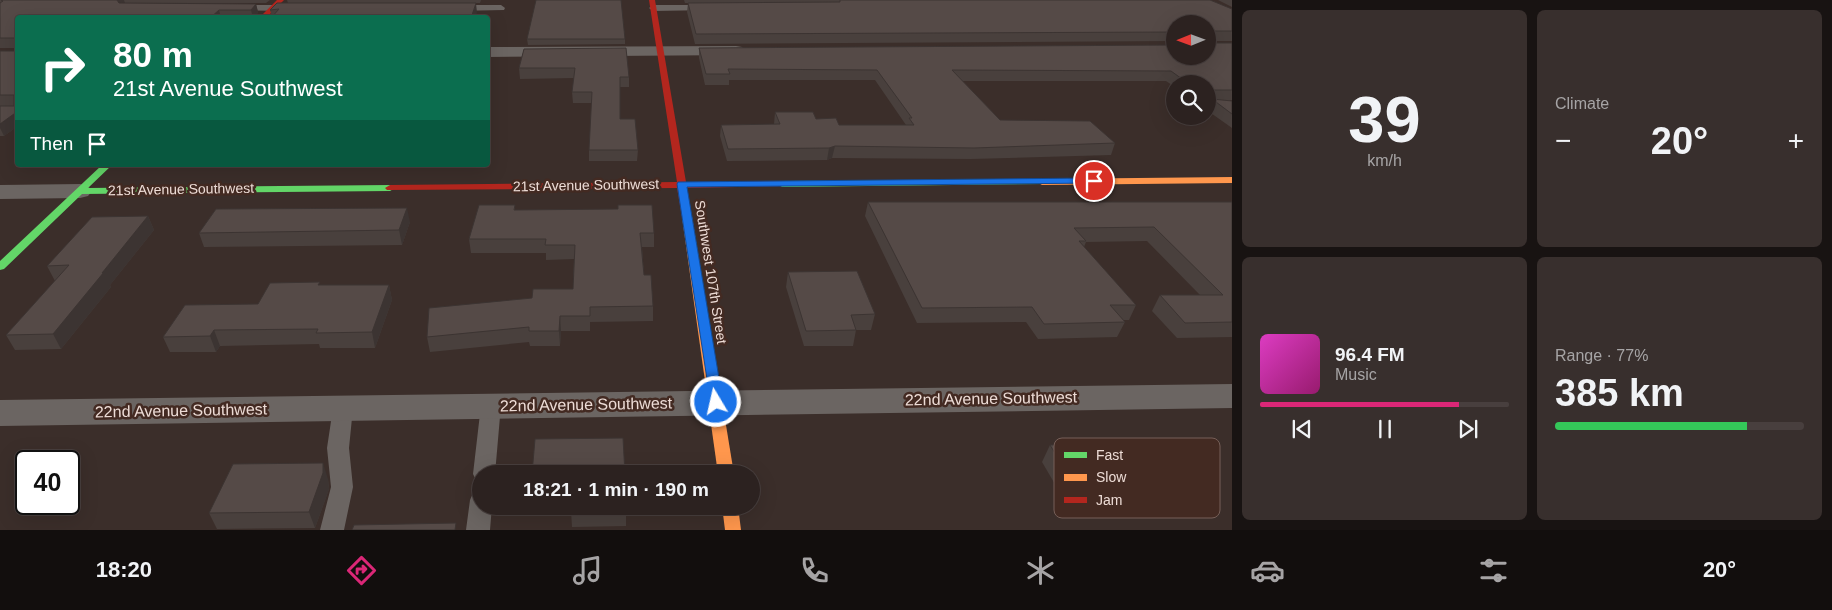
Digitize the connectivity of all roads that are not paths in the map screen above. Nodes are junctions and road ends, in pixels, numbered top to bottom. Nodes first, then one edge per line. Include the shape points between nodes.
1 (276, 4) edge
2 (653, 4) edge
3 (223, 8) edge
4 (292, 8) edge
5 (441, 8) edge
6 (501, 8) dead end
7 (720, 8) edge
8 (265, 15) edge
9 (661, 51) junction
10 (750, 51) edge
11 (490, 52) edge
12 (105, 167) edge
13 (1232, 180) edge
14 (682, 184) junction
15 (80, 190) junction
16 (0, 192) edge
17 (0, 267) edge
18 (1232, 396) edge
19 (716, 402) junction
20 (491, 405) junction
21 (343, 408) junction
22 (0, 413) edge
23 (485, 465) edge
24 (725, 465) edge
25 (480, 515) edge
26 (732, 515) edge
27 (332, 530) edge
28 (478, 530) edge
29 (734, 530) edge

1 - 3 lane
1 - 4 lane
1 - 8 street
2 - 7 lane
2 - 9 street, Southwest 107th Street
5 - 6 lane
9 - 10 street
9 - 11 street
9 - 14 street, Southwest 107th Street
12 - 15 street
13 - 14 street, 21st Avenue Southwest
14 - 15 street, 21st Avenue Southwest
14 - 19 street, Southwest 107th Street
15 - 16 street, 21st Avenue Southwest
15 - 17 street
18 - 19 street, 22nd Avenue Southwest
19 - 20 street, 22nd Avenue Southwest
19 - 24 street, Southwest 107th Street
20 - 21 street, 22nd Avenue Southwest
20 - 23 lane
21 - 22 street, 22nd Avenue Southwest
21 - 27 lane via 338,448 342,487
25 - 28 lane
26 - 29 street

